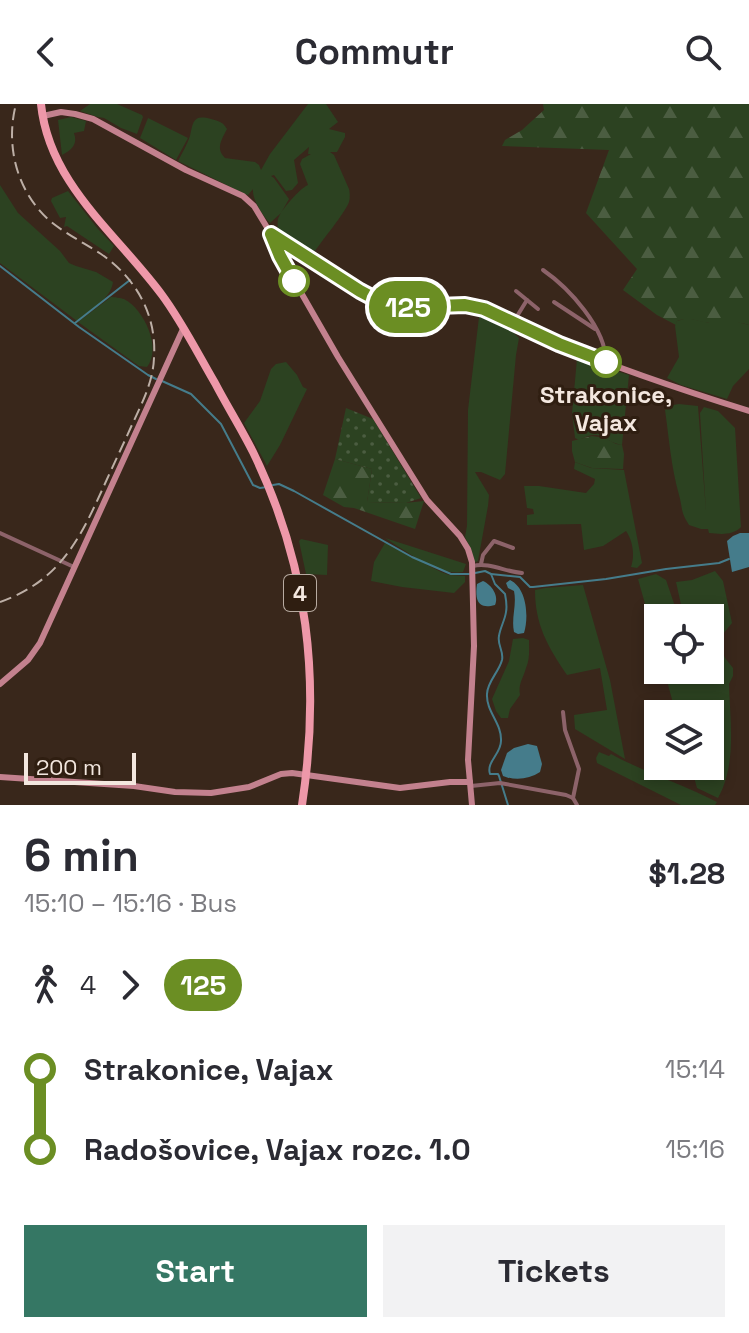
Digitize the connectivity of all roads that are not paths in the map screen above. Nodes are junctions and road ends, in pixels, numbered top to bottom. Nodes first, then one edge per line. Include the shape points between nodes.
1 (41, 104) edge
2 (43, 116) junction
3 (271, 234) junction
4 (543, 270) dead end
5 (516, 291) dead end
6 (527, 300) junction
7 (554, 302) dead end
8 (538, 309) dead end
9 (514, 321) junction
10 (183, 329) junction
11 (598, 330) junction
12 (606, 362) junction
13 (749, 411) edge
14 (0, 533) edge
15 (513, 548) dead end
16 (481, 564) junction
17 (472, 566) junction
18 (75, 568) junction
19 (522, 573) dead end
20 (0, 684) edge
21 (563, 712) dead end
22 (307, 775) junction
23 (0, 777) edge
24 (471, 784) junction
25 (573, 798) junction
26 (302, 805) edge
27 (472, 805) edge
28 (577, 805) edge

1 - 2 main road, 4
2 - 3 street via 61,112 93,119 243,196
2 - 10 main road, 4 via 64,174 164,297
3 - 9 street via 377,300 410,307 465,305
3 - 17 street via 338,357 427,500 460,536
4 - 11 street via 572,295
5 - 6 street
6 - 8 street
6 - 9 street
7 - 11 street
9 - 12 street
10 - 18 street
10 - 22 main road, 4 via 252,449 292,557 308,640 312,700
11 - 12 street
12 - 13 street
14 - 18 street
15 - 16 street via 494,541
16 - 17 street
16 - 19 street
17 - 24 street
18 - 20 street via 35,651
21 - 25 street via 579,769
22 - 23 street via 281,774 249,787 211,793
22 - 24 street via 400,788
22 - 26 main road, 4
24 - 25 street via 502,784
24 - 27 street
25 - 28 street

